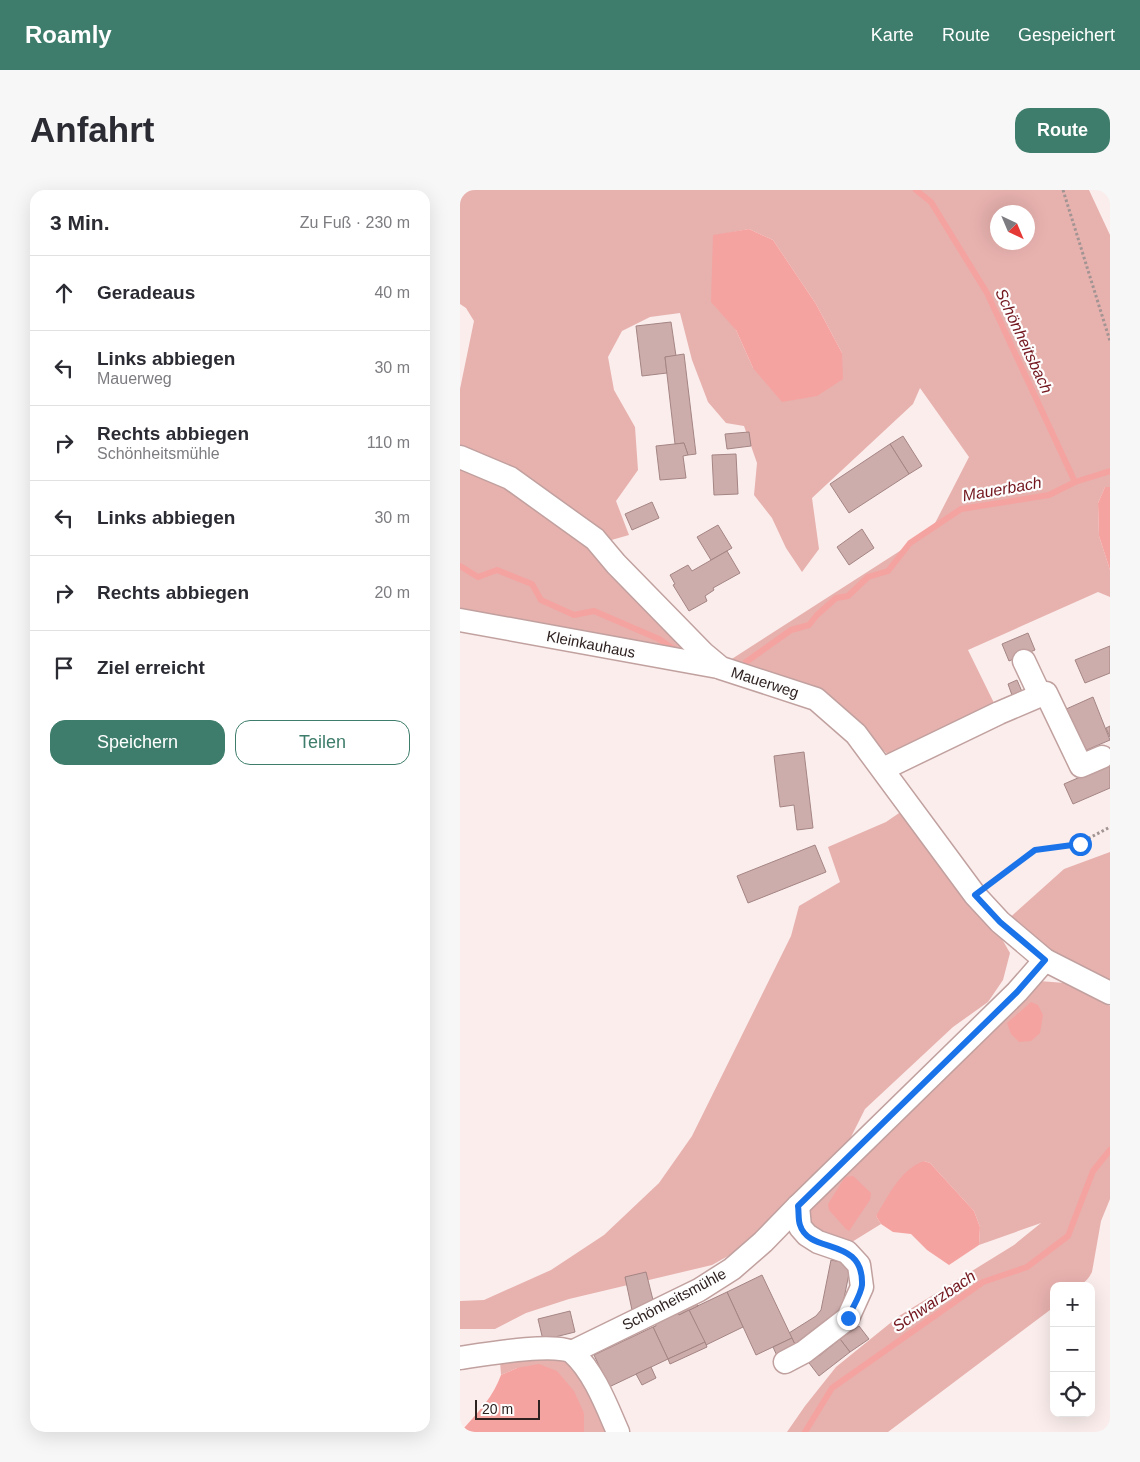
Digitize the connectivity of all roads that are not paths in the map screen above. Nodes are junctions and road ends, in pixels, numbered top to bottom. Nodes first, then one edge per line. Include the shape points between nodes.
1 (460, 457) edge
2 (460, 620) edge
3 (1024, 661) dead end
4 (721, 668) junction
5 (1040, 695) junction
6 (1102, 757) dead end
7 (883, 769) junction
8 (1045, 960) junction
9 (1110, 993) edge
10 (798, 1206) junction
11 (572, 1352) junction
12 (460, 1358) edge
13 (785, 1362) dead end
14 (618, 1432) edge

1 - 4 street, Mauerweg via 510,478 595,539 702,653
2 - 4 street, Kleinkauhaus
3 - 5 street
4 - 7 street, Mauerweg via 816,699 856,734
5 - 6 street via 1046,693 1081,766
5 - 7 street
7 - 8 street, Mauerweg via 975,895 1000,922
8 - 9 street, Mauerweg
8 - 10 street, Schönheitsmühle via 1017,992
10 - 11 street, Schönheitsmühle via 732,1269 698,1290
10 - 13 street via 800,1226 807,1235 847,1252 860,1266 862,1287 848,1318 804,1352
11 - 12 street via 556,1348
11 - 14 street via 596,1384

